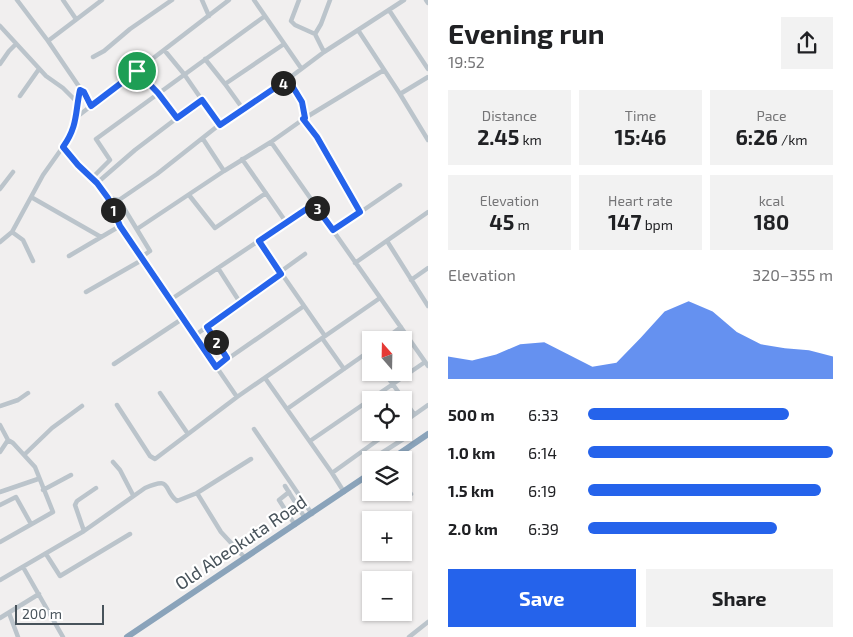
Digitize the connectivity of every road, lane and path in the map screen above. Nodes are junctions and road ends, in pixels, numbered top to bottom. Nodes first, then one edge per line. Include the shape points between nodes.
1 (16, 0) edge
2 (64, 0) edge
3 (102, 0) edge
4 (172, 0) edge
5 (202, 0) edge
6 (229, 0) edge
7 (254, 0) edge
8 (299, 0) edge
9 (330, 0) edge
10 (404, 0) edge
11 (389, 10) junction
12 (209, 16) junction
13 (265, 16) junction
14 (76, 19) junction
15 (0, 26) edge
16 (358, 30) junction
17 (316, 34) junction
18 (48, 41) junction
19 (16, 44) junction
20 (284, 44) junction
21 (165, 50) junction
22 (324, 52) junction
23 (93, 57) dead end
24 (205, 58) junction
25 (0, 64) edge
26 (301, 68) junction
27 (39, 69) junction
28 (428, 69) edge
29 (384, 70) junction
30 (137, 71) junction
31 (184, 74) junction
32 (428, 77) edge
33 (288, 79) junction
34 (225, 84) junction
35 (80, 90) junction
36 (158, 93) junction
37 (400, 94) junction
38 (20, 96) dead end
39 (202, 100) junction
40 (77, 102) junction
41 (91, 106) junction
42 (243, 109) junction
43 (177, 118) junction
44 (304, 119) junction
45 (76, 121) junction
46 (220, 125) junction
47 (203, 139) junction
48 (428, 140) edge
49 (271, 142) junction
50 (63, 147) junction
51 (242, 159) junction
52 (224, 171) junction
53 (14, 172) dead end
54 (92, 178) junction
55 (97, 183) junction
56 (400, 185) dead end
57 (0, 189) edge
58 (266, 193) junction
59 (190, 194) junction
60 (31, 197) junction
61 (108, 198) junction
62 (119, 200) junction
63 (314, 204) junction
64 (360, 212) junction
65 (428, 212) edge
66 (286, 222) junction
67 (120, 226) junction
68 (137, 229) junction
69 (333, 230) junction
70 (12, 232) junction
71 (101, 237) junction
72 (0, 240) edge
73 (259, 241) junction
74 (387, 241) junction
75 (305, 254) dead end
76 (69, 256) dead end
77 (141, 259) junction
78 (33, 261) dead end
79 (356, 263) junction
80 (218, 268) junction
81 (428, 268) edge
82 (280, 273) junction
83 (411, 280) junction
84 (86, 292) dead end
85 (380, 298) junction
86 (170, 300) junction
87 (241, 304) junction
88 (304, 306) junction
89 (428, 306) edge
90 (182, 319) junction
91 (207, 327) junction
92 (401, 328) junction
93 (397, 331) edge
94 (194, 336) junction
95 (323, 337) junction
96 (427, 352) edge
97 (422, 356) junction
98 (362, 357) edge
99 (227, 358) junction
100 (114, 364) dead end
101 (426, 364) edge
102 (216, 367) junction
103 (344, 369) junction
104 (265, 378) junction
105 (390, 381) edge
106 (392, 384) junction
107 (28, 393) dead end
108 (160, 394) dead end
109 (237, 397) junction
110 (117, 405) dead end
111 (428, 405) edge
112 (0, 406) edge
113 (82, 406) dead end
114 (286, 409) junction
115 (414, 414) joint
116 (0, 425) edge
117 (254, 429) dead end
118 (188, 434) junction
119 (428, 434) edge
120 (8, 440) junction
121 (377, 441) edge
122 (400, 441) edge
123 (310, 442) junction
124 (393, 446) junction
125 (385, 451) edge
126 (397, 451) edge
127 (403, 451) edge
128 (0, 452) edge
129 (24, 455) junction
130 (251, 460) dead end
131 (113, 462) dead end
132 (332, 473) junction
133 (71, 475) dead end
134 (38, 479) junction
135 (362, 479) edge
136 (285, 486) dead end
137 (96, 488) dead end
138 (43, 490) junction
139 (0, 492) edge
140 (289, 492) junction
141 (344, 492) junction
142 (197, 494) junction
143 (133, 495) junction
144 (0, 505) edge
145 (312, 514) junction
146 (306, 518) junction
147 (31, 524) junction
148 (295, 525) junction
149 (84, 531) junction
150 (130, 534) dead end
151 (0, 542) edge
152 (46, 554) junction
153 (245, 558) junction
154 (23, 567) junction
155 (0, 580) edge
156 (39, 594) junction
157 (9, 613) junction
158 (0, 618) edge
159 (428, 622) edge
160 (18, 637) edge
161 (63, 637) edge
162 (127, 637) edge
163 (409, 637) edge

1 - 18 street
2 - 14 street
3 - 14 street
4 - 23 street
5 - 12 street
6 - 12 street
7 - 13 street
8 - 17 street via 291,21
9 - 17 street
10 - 11 street
11 - 16 street
11 - 28 street
12 - 21 street
13 - 20 street
13 - 24 street
14 - 18 street
15 - 19 street
16 - 22 street
16 - 29 street
17 - 22 street
18 - 35 street
19 - 25 street
19 - 27 street
20 - 26 street
20 - 34 street
21 - 30 street
21 - 31 street
22 - 26 street
24 - 31 street
24 - 34 street
26 - 33 street
27 - 38 street
27 - 40 street
29 - 37 street
29 - 44 street
30 - 36 street
30 - 41 street
31 - 36 street
31 - 39 street
32 - 37 street
33 - 42 street
33 - 44 street via 302,102
34 - 42 street
35 - 40 street
35 - 41 street
36 - 43 street
36 - 54 street via 96,138 110,160
37 - 48 street
39 - 43 street
39 - 46 street
40 - 45 street
41 - 45 street
42 - 46 street
43 - 55 street
44 - 49 street
44 - 64 street
45 - 50 street
46 - 47 street
47 - 52 street
47 - 62 street
49 - 51 street
49 - 63 street
50 - 54 street
50 - 60 street
51 - 52 street
51 - 58 street
52 - 59 street
53 - 57 street
54 - 55 street
55 - 61 street
56 - 64 street
58 - 59 street via 215,228
58 - 66 street
59 - 68 street
60 - 70 street
60 - 71 street
61 - 62 street
61 - 67 street
62 - 68 street
63 - 66 street
63 - 69 street
64 - 69 street
65 - 74 street
66 - 73 street
67 - 71 street
67 - 77 street
68 - 77 street via 150,251
69 - 79 street
70 - 72 street
70 - 78 street via 23,240
71 - 76 street
73 - 80 street
73 - 82 street
74 - 79 street
74 - 83 street
75 - 82 street
77 - 84 street
77 - 86 street
79 - 85 street
80 - 86 street
80 - 87 street
81 - 83 street
82 - 87 street
82 - 88 street
83 - 89 street
85 - 92 street
85 - 95 street
86 - 90 street
87 - 91 street
88 - 95 street
88 - 99 street
90 - 94 street
90 - 100 street
91 - 94 street
91 - 99 street
92 - 93 street
92 - 97 street
94 - 102 street
95 - 103 street
95 - 104 street
96 - 97 street
97 - 101 street
98 - 103 street
99 - 102 street
101 - 106 street
102 - 109 street
103 - 114 street
104 - 109 street
104 - 114 street
105 - 106 street
106 - 115 street
106 - 123 street
107 - 112 street
108 - 118 street
109 - 118 street
110 - 118 street via 153,459
111 - 115 street
113 - 129 street via 52,428
114 - 123 street
116 - 120 street
117 - 145 street
119 - 127 highway
120 - 128 street
120 - 129 street
121 - 132 street
122 - 124 street
123 - 132 street
124 - 125 street
124 - 126 street
129 - 134 street via 35,467
130 - 142 street
131 - 143 street
132 - 141 street
133 - 138 street
134 - 138 street
134 - 139 street
135 - 141 highway, Old Abeokuta Road
136 - 140 street
137 - 149 street via 75,505
138 - 147 street via 53,512
140 - 146 street
140 - 148 street via 279,500
141 - 145 highway, Old Abeokuta Road
142 - 143 street via 177,501 167,485 156,483
142 - 153 street via 221,532
143 - 149 street
144 - 147 street via 16,497
145 - 146 highway, Old Abeokuta Road
146 - 148 highway, Old Abeokuta Road
147 - 151 street
148 - 153 highway, Old Abeokuta Road
149 - 152 street
150 - 152 street via 60,576
152 - 154 street
153 - 162 highway, Old Abeokuta Road
154 - 155 street
154 - 156 street
156 - 157 street
156 - 161 street
157 - 158 street
157 - 160 street
159 - 163 street

